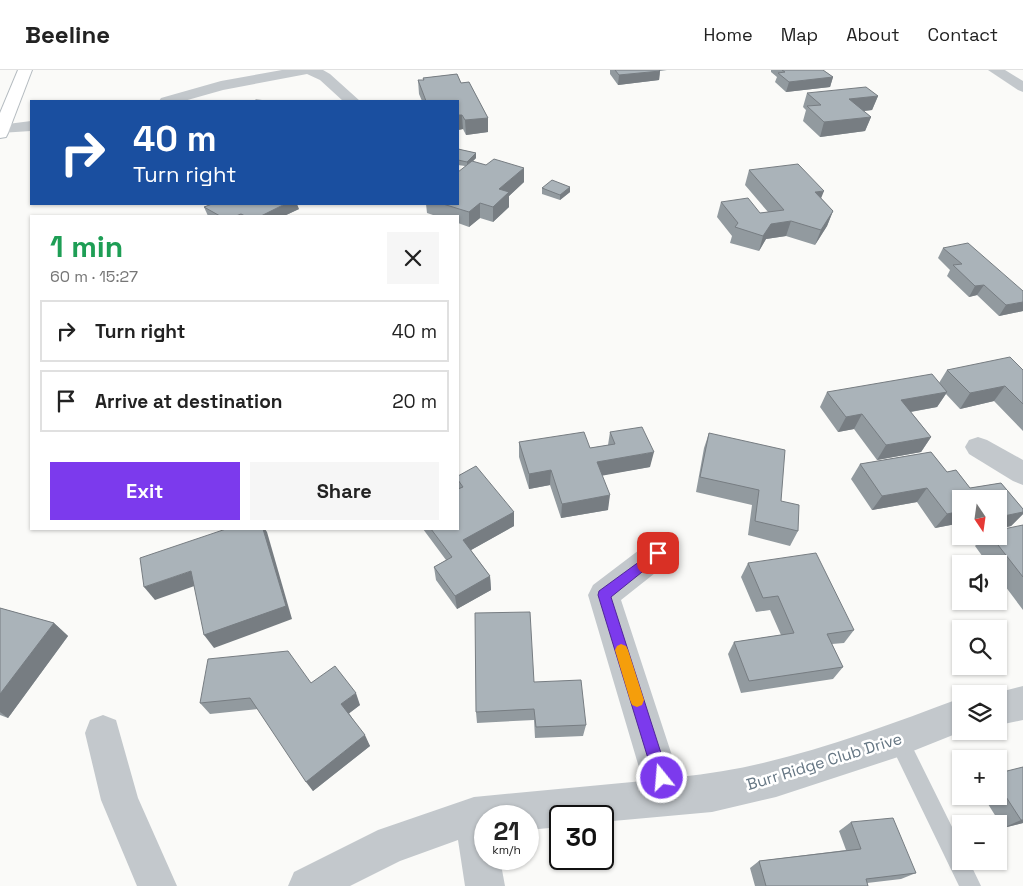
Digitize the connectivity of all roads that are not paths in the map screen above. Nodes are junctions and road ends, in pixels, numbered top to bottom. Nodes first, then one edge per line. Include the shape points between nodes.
1 (25, 70) edge
2 (304, 70) edge
3 (311, 70) edge
4 (998, 72) edge
5 (1023, 72) edge
6 (1023, 88) edge
7 (171, 100) edge
8 (351, 100) edge
9 (30, 126) edge
10 (1, 131) edge
11 (978, 447) dead end
12 (1023, 474) edge
13 (658, 553) dead end
14 (1023, 703) edge
15 (1007, 706) edge
16 (952, 718) edge
17 (102, 733) dead end
18 (898, 739) junction
19 (667, 797) junction
20 (539, 810) edge
21 (474, 816) edge
22 (482, 870) edge
23 (157, 886) edge
24 (308, 886) edge
25 (485, 886) edge
26 (970, 886) edge

1 - 10 main road
2 - 7 street via 236,82
3 - 8 street via 325,77
4 - 5 street
4 - 6 street
9 - 10 street
11 - 12 street
13 - 19 street via 604,595
14 - 15 street
16 - 18 street, Burr Ridge Club Drive
17 - 23 street via 120,800
18 - 19 street, Burr Ridge Club Drive via 776,779 712,793
18 - 26 lane
19 - 20 street, Burr Ridge Club Drive
21 - 24 street, Burr Ridge Club Drive via 392,844
22 - 25 street

